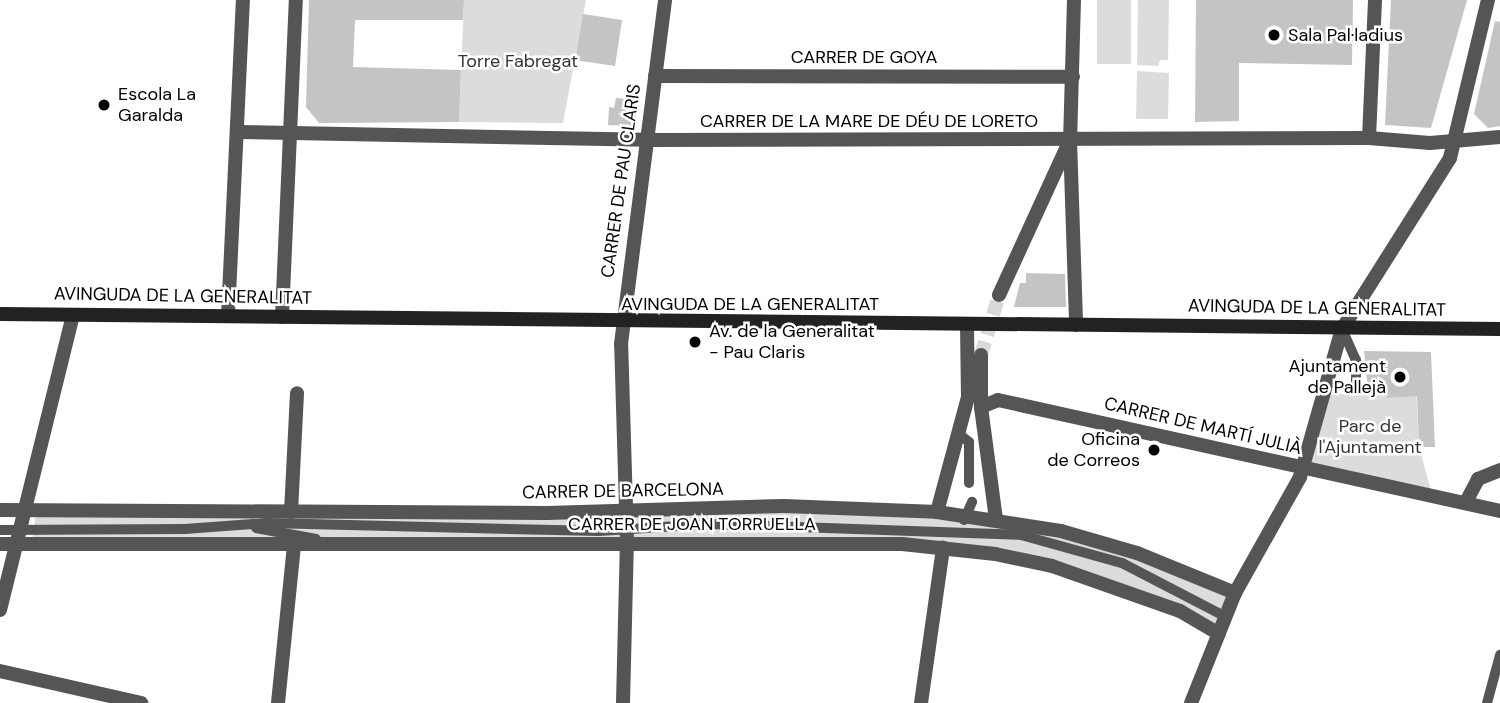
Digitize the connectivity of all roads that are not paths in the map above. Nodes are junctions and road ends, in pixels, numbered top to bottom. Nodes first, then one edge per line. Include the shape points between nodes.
1 (243, 0) edge
2 (296, 0) edge
3 (665, 0) edge
4 (1074, 0) edge
5 (1375, 0) edge
6 (1488, 0) edge
7 (655, 76) junction
8 (1073, 77) junction
9 (237, 132) junction
10 (289, 133) junction
11 (1500, 137) edge
12 (1369, 138) junction
13 (646, 140) junction
14 (1070, 140) junction
15 (1455, 142) junction
16 (1044, 197) junction
17 (1073, 205) junction
18 (999, 295) tunnel mouth
19 (0, 314) edge
20 (73, 315) junction
21 (228, 316) junction
22 (282, 317) junction
23 (622, 322) junction
24 (967, 324) junction
25 (1076, 325) junction
26 (1342, 329) junction
27 (1500, 329) edge
28 (981, 355) tunnel mouth
29 (1360, 375) dead end
30 (297, 393) dead end
31 (981, 407) junction
32 (958, 434) junction
33 (1301, 468) junction
34 (1500, 470) edge
35 (969, 483) dead end
36 (1467, 500) junction
37 (0, 510) edge
38 (23, 510) junction
39 (1500, 511) edge
40 (292, 512) junction
41 (626, 512) junction
42 (937, 512) junction
43 (996, 520) junction
44 (231, 525) junction
45 (971, 525) junction
46 (0, 530) edge
47 (626, 535) junction
48 (467, 536) junction
49 (17, 537) junction
50 (319, 540) dead end
51 (0, 544) edge
52 (943, 548) junction
53 (293, 550) junction
54 (1235, 593) junction
55 (0, 610) edge
56 (1226, 617) junction
57 (1219, 634) junction
58 (1500, 655) edge
59 (0, 671) edge
60 (141, 703) edge
61 (278, 703) edge
62 (623, 703) edge
63 (921, 703) edge
64 (1191, 703) edge
65 (1487, 703) edge

1 - 9 street
2 - 10 street
3 - 7 street, CARRER DE PAU CLARIS
4 - 8 street
5 - 12 street
6 - 15 street
7 - 8 street, CARRER DE GOYA
7 - 13 street, CARRER DE PAU CLARIS
8 - 14 street
9 - 10 street, CARRER DE LA MARE DE DÉU DE LORETO
9 - 21 street
10 - 13 street, CARRER DE LA MARE DE DÉU DE LORETO
10 - 22 street
11 - 15 street, CARRER DE LA MARE DE DÉU DE LORETO
12 - 14 street, CARRER DE LA MARE DE DÉU DE LORETO
12 - 15 street, CARRER DE LA MARE DE DÉU DE LORETO
13 - 14 street, CARRER DE LA MARE DE DÉU DE LORETO
13 - 23 street, CARRER DE PAU CLARIS
14 - 16 street
14 - 17 street
15 - 26 street
16 - 17 street via 1056,195
16 - 18 street
17 - 25 street
19 - 20 main road, AVINGUDA DE LA GENERALITAT
20 - 21 main road, AVINGUDA DE LA GENERALITAT
20 - 38 street
21 - 22 main road, AVINGUDA DE LA GENERALITAT
22 - 23 main road, AVINGUDA DE LA GENERALITAT
23 - 24 main road, AVINGUDA DE LA GENERALITAT
23 - 41 street, CARRER DE PAU CLARIS
24 - 25 main road, AVINGUDA DE LA GENERALITAT
24 - 32 street via 968,397
25 - 26 main road, AVINGUDA DE LA GENERALITAT
26 - 27 main road, AVINGUDA DE LA GENERALITAT
26 - 29 street
26 - 33 street
28 - 31 street
30 - 40 street
31 - 33 street, CARRER DE MARTÍ JULIÀ via 998,400
31 - 43 street
32 - 35 street via 969,442
32 - 42 street
33 - 36 street, CARRER DE MARTÍ JULIÀ
33 - 54 street
34 - 36 street via 1478,479
36 - 39 street, CARRER DE MARTÍ JULIÀ
37 - 38 street, CARRER DE BARCELONA
38 - 40 street, CARRER DE BARCELONA
38 - 49 street
40 - 41 street, CARRER DE BARCELONA
41 - 42 street, CARRER DE BARCELONA via 784,506
41 - 47 street, CARRER DE PAU CLARIS
42 - 45 street, CARRER DE BARCELONA
43 - 45 street, CARRER DE BARCELONA
43 - 54 street, CARRER DE BARCELONA via 1061,531 1137,553
44 - 48 street via 449,523
44 - 49 street
44 - 50 street
45 - 47 street via 753,524
45 - 56 street via 1088,551
46 - 49 street
47 - 48 street, CARRER DE JOAN TORRUELLA
47 - 48 street
47 - 52 street, CARRER DE JOAN TORRUELLA
47 - 62 street, CARRER DE PAU CLARIS
48 - 53 street, CARRER DE JOAN TORRUELLA
49 - 51 street
49 - 53 street, CARRER DE JOAN TORRUELLA
49 - 55 street
52 - 57 street, CARRER DE JOAN TORRUELLA via 1052,566 1180,611
52 - 63 street
53 - 61 street
54 - 56 street
56 - 57 street
57 - 64 street
58 - 65 street
59 - 60 street

